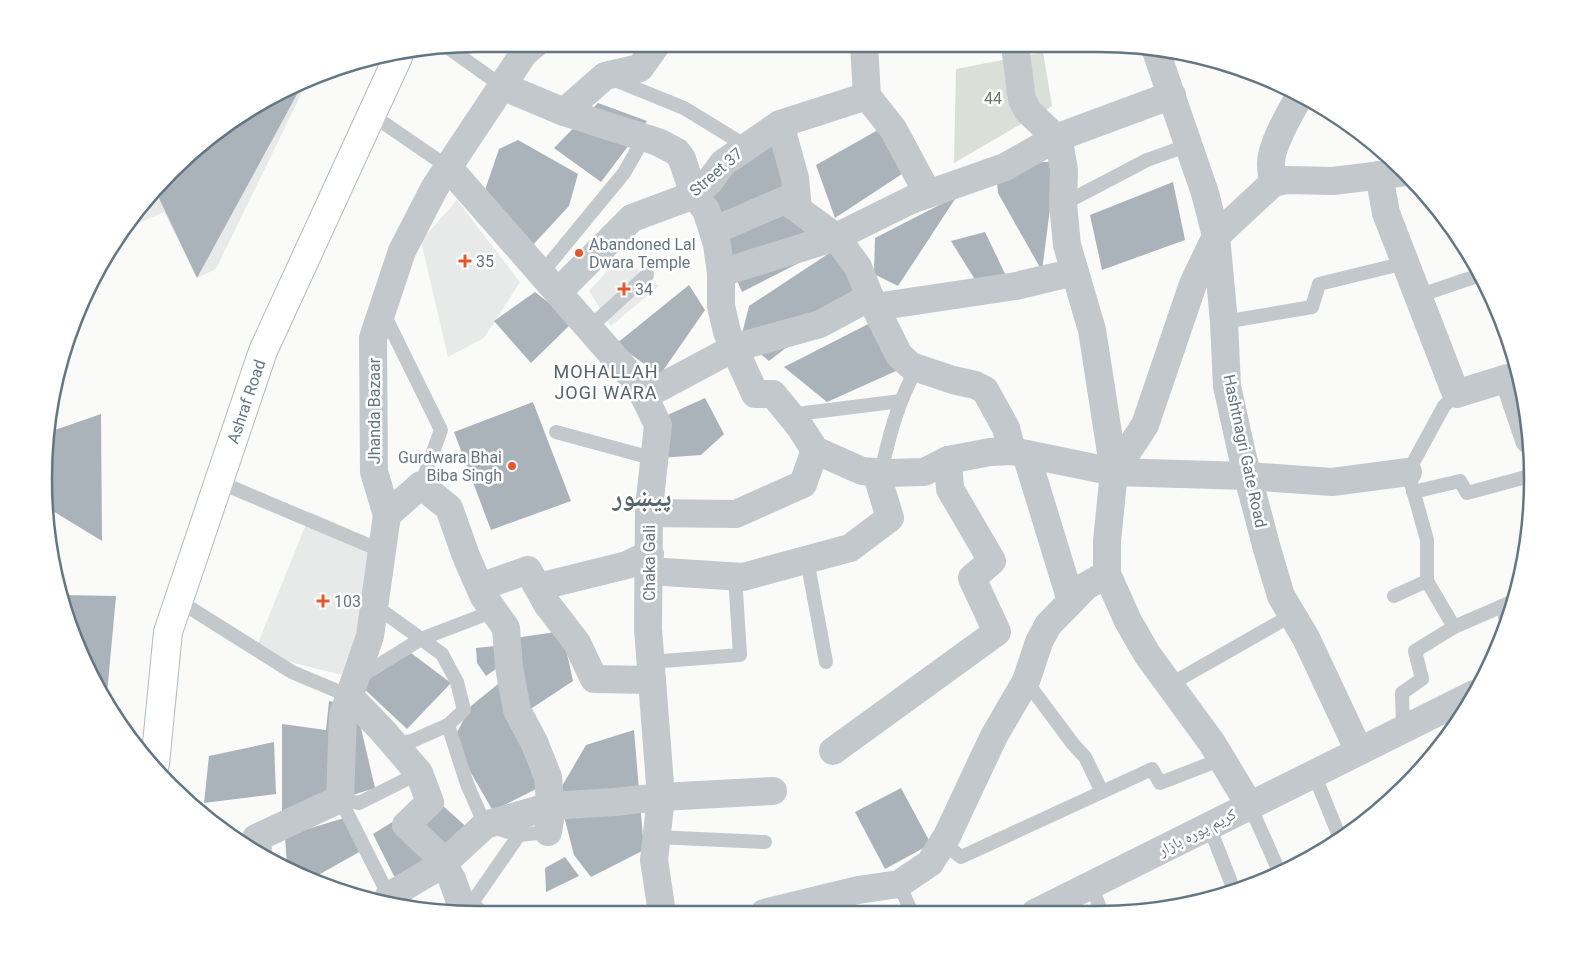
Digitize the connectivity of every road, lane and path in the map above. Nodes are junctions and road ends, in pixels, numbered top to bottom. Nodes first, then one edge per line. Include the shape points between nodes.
1 (525, 52) edge
2 (651, 52) edge
3 (864, 52) edge
4 (1016, 52) edge
5 (455, 53) edge
6 (1158, 57) edge
7 (396, 61) edge
8 (605, 76) junction
9 (502, 86) junction
10 (1172, 95) junction
11 (867, 96) junction
12 (1296, 101) edge
13 (564, 112) junction
14 (372, 115) junction
15 (780, 124) junction
16 (644, 138) junction
17 (1056, 138) junction
18 (1189, 145) junction
19 (746, 146) junction
20 (448, 167) junction
21 (1396, 173) edge
22 (1379, 175) junction
23 (1273, 183) junction
24 (928, 194) junction
25 (694, 195) junction
26 (1063, 204) junction
27 (798, 210) junction
28 (713, 231) junction
29 (1216, 236) junction
30 (836, 237) junction
31 (1405, 263) junction
32 (1075, 272) junction
33 (721, 273) junction
34 (647, 275) dead end
35 (1474, 277) edge
36 (550, 283) junction
37 (1418, 296) junction
38 (872, 302) junction
39 (382, 311) junction
40 (1224, 322) junction
41 (589, 328) junction
42 (734, 348) junction
43 (917, 368) junction
44 (1456, 394) junction
45 (644, 396) junction
46 (901, 401) junction
47 (1518, 406) edge
48 (789, 415) junction
49 (556, 432) dead end
50 (815, 450) junction
51 (1019, 452) junction
52 (654, 459) junction
53 (948, 460) junction
54 (1114, 472) junction
55 (878, 473) junction
56 (1248, 476) junction
57 (1524, 477) edge
58 (219, 482) junction
59 (1411, 482) junction
60 (421, 485) junction
61 (649, 513) junction
62 (387, 515) junction
63 (382, 551) junction
64 (808, 560) junction
65 (649, 563) junction
66 (1107, 574) junction
67 (735, 576) junction
68 (1427, 581) junction
69 (480, 587) junction
70 (538, 588) junction
71 (1394, 596) dead end
72 (178, 601) junction
73 (1071, 601) junction
74 (1506, 604) edge
75 (374, 605) junction
76 (494, 611) junction
77 (1292, 615) junction
78 (1454, 627) junction
79 (421, 639) junction
80 (826, 662) dead end
81 (651, 671) junction
82 (1026, 681) junction
83 (1169, 685) junction
84 (352, 688) junction
85 (1460, 703) edge
86 (448, 725) junction
87 (1403, 729) junction
88 (394, 744) junction
89 (833, 751) dead end
90 (1359, 751) junction
91 (156, 757) edge
92 (1222, 759) junction
93 (418, 773) junction
94 (1314, 774) junction
95 (773, 790) dead end
96 (1102, 792) junction
97 (661, 796) junction
98 (340, 799) junction
99 (1250, 806) junction
100 (549, 819) junction
101 (485, 825) junction
102 (1209, 826) junction
103 (1338, 832) edge
104 (519, 835) junction
105 (656, 837) junction
106 (765, 842) dead end
107 (257, 843) edge
108 (943, 843) junction
109 (443, 864) junction
110 (1277, 866) edge
111 (899, 884) junction
112 (1232, 884) edge
113 (1091, 885) junction
114 (388, 895) edge
115 (392, 896) edge
116 (465, 905) edge
117 (470, 906) edge
118 (661, 906) edge
119 (793, 906) edge
120 (909, 906) edge
121 (1048, 906) edge
122 (1099, 906) edge

1 - 9 street, Jhanda Bazaar
2 - 8 street via 640,68
3 - 11 street
4 - 17 street via 1022,100 1028,111
5 - 9 lane
6 - 10 street, Hashtnagri Gate Road
7 - 14 street, Ashraf Road
8 - 13 street
8 - 19 lane via 684,108
9 - 13 street
9 - 20 street, Jhanda Bazaar
10 - 17 street
10 - 18 street, Hashtnagri Gate Road
11 - 15 street, Street 37
11 - 24 street via 893,129
12 - 23 street via 1274,149 1271,162
13 - 16 street
14 - 20 lane
14 - 58 street, Ashraf Road via 263,351
15 - 19 street, Street 37
15 - 27 street via 795,178
16 - 25 street via 677,152
16 - 36 lane
17 - 24 street via 1006,167
17 - 26 street via 1064,170
18 - 26 lane via 1147,160
18 - 29 street, Hashtnagri Gate Road
19 - 25 street, Street 37 via 723,163
20 - 36 street, Chaka Gali
20 - 39 street, Jhanda Bazaar via 402,251
21 - 22 street
22 - 23 street via 1333,181
22 - 31 street via 1386,214
23 - 29 street
24 - 30 street
25 - 28 street via 706,210
25 - 36 street, Street 37 via 632,218
26 - 32 street via 1067,245
27 - 28 street via 785,200
27 - 30 street
28 - 33 street
29 - 40 street, Hashtnagri Gate Road
29 - 54 street via 1193,284 1145,425
30 - 33 street
30 - 38 street via 858,267
31 - 37 street
31 - 40 lane via 1319,284 1312,307
32 - 38 street via 1016,286
32 - 54 street via 1092,330
33 - 42 street via 721,306
34 - 41 lane
35 - 37 lane
36 - 41 street, Chaka Gali
37 - 44 street
38 - 42 street via 820,324
38 - 43 street via 899,355
39 - 60 lane via 441,430
39 - 62 street, Jhanda Bazaar via 373,338 374,472
40 - 56 street, Hashtnagri Gate Road via 1227,386
41 - 45 street, Chaka Gali
42 - 45 street
42 - 48 street via 755,394 773,394
43 - 46 lane
43 - 51 street via 985,390
44 - 47 street via 1508,378
44 - 59 lane via 1444,406
45 - 52 street, Chaka Gali via 658,425
46 - 48 lane
46 - 55 lane
48 - 50 street
49 - 52 lane
50 - 55 street via 862,471
50 - 61 street via 803,484 736,514
51 - 53 street via 990,452
51 - 54 street
51 - 73 street
52 - 61 street, Chaka Gali
53 - 55 street via 924,472
53 - 89 street via 950,490 992,561 972,578 997,632
54 - 56 street
54 - 66 street
55 - 64 street via 890,518 850,548
56 - 59 street via 1332,482
56 - 77 street, Hashtnagri Gate Road via 1266,549 1281,596
57 - 59 lane via 1467,493 1460,481
58 - 63 lane
58 - 72 street, Ashraf Road
59 - 68 lane via 1427,540
60 - 62 street
60 - 69 street via 449,508
61 - 65 street, Chaka Gali
62 - 63 street, Jhanda Bazaar
63 - 75 street, Jhanda Bazaar
64 - 67 street via 743,577
64 - 80 lane
65 - 67 street
65 - 70 street via 627,565
65 - 81 street, Chaka Gali
66 - 73 street via 1086,586
66 - 83 street via 1128,621
67 - 81 lane via 740,655
68 - 71 lane
68 - 78 lane
69 - 70 street via 528,570
69 - 76 street
70 - 81 street via 577,643 594,679
72 - 84 lane via 292,672
72 - 91 street, Ashraf Road via 168,632
73 - 82 street via 1048,625
74 - 78 lane
75 - 79 lane
75 - 84 street, Jhanda Bazaar via 370,636
76 - 79 lane
76 - 100 street via 506,628 517,710 548,777
77 - 83 lane
77 - 90 street, Hashtnagri Gate Road
78 - 87 lane via 1414,651 1422,679 1402,693
79 - 84 lane
79 - 86 lane via 442,654 457,682 464,710
81 - 97 street, Chaka Gali
82 - 96 lane via 1085,757
82 - 108 street via 994,736
83 - 92 street
84 - 88 street
84 - 98 street, Jhanda Bazaar via 343,715
85 - 87 street, کریم پورہ بازار
86 - 88 lane via 412,741
86 - 101 lane via 467,784
87 - 90 street, کریم پورہ بازار
88 - 93 street
90 - 94 street, کریم پورہ بازار
92 - 96 lane via 1160,782 1152,768
92 - 99 street
93 - 98 lane via 359,803
93 - 109 street via 430,802 406,825 436,852
94 - 99 street, کریم پورہ بازار
94 - 103 lane
95 - 97 street
96 - 108 lane via 961,857
97 - 100 street via 614,802
97 - 105 street, Chaka Gali
98 - 107 street via 256,838
98 - 114 lane
99 - 102 street, کریم پورہ بازار
99 - 110 lane
100 - 101 street
100 - 104 lane
101 - 104 lane
101 - 109 street
102 - 112 lane
102 - 113 street, کریم پورہ بازار
104 - 117 lane
105 - 106 lane
105 - 118 street, Chaka Gali via 654,860
108 - 111 street via 930,863
109 - 115 street
109 - 116 street
111 - 119 street
111 - 120 lane
113 - 121 street, کریم پورہ بازار
113 - 122 lane

